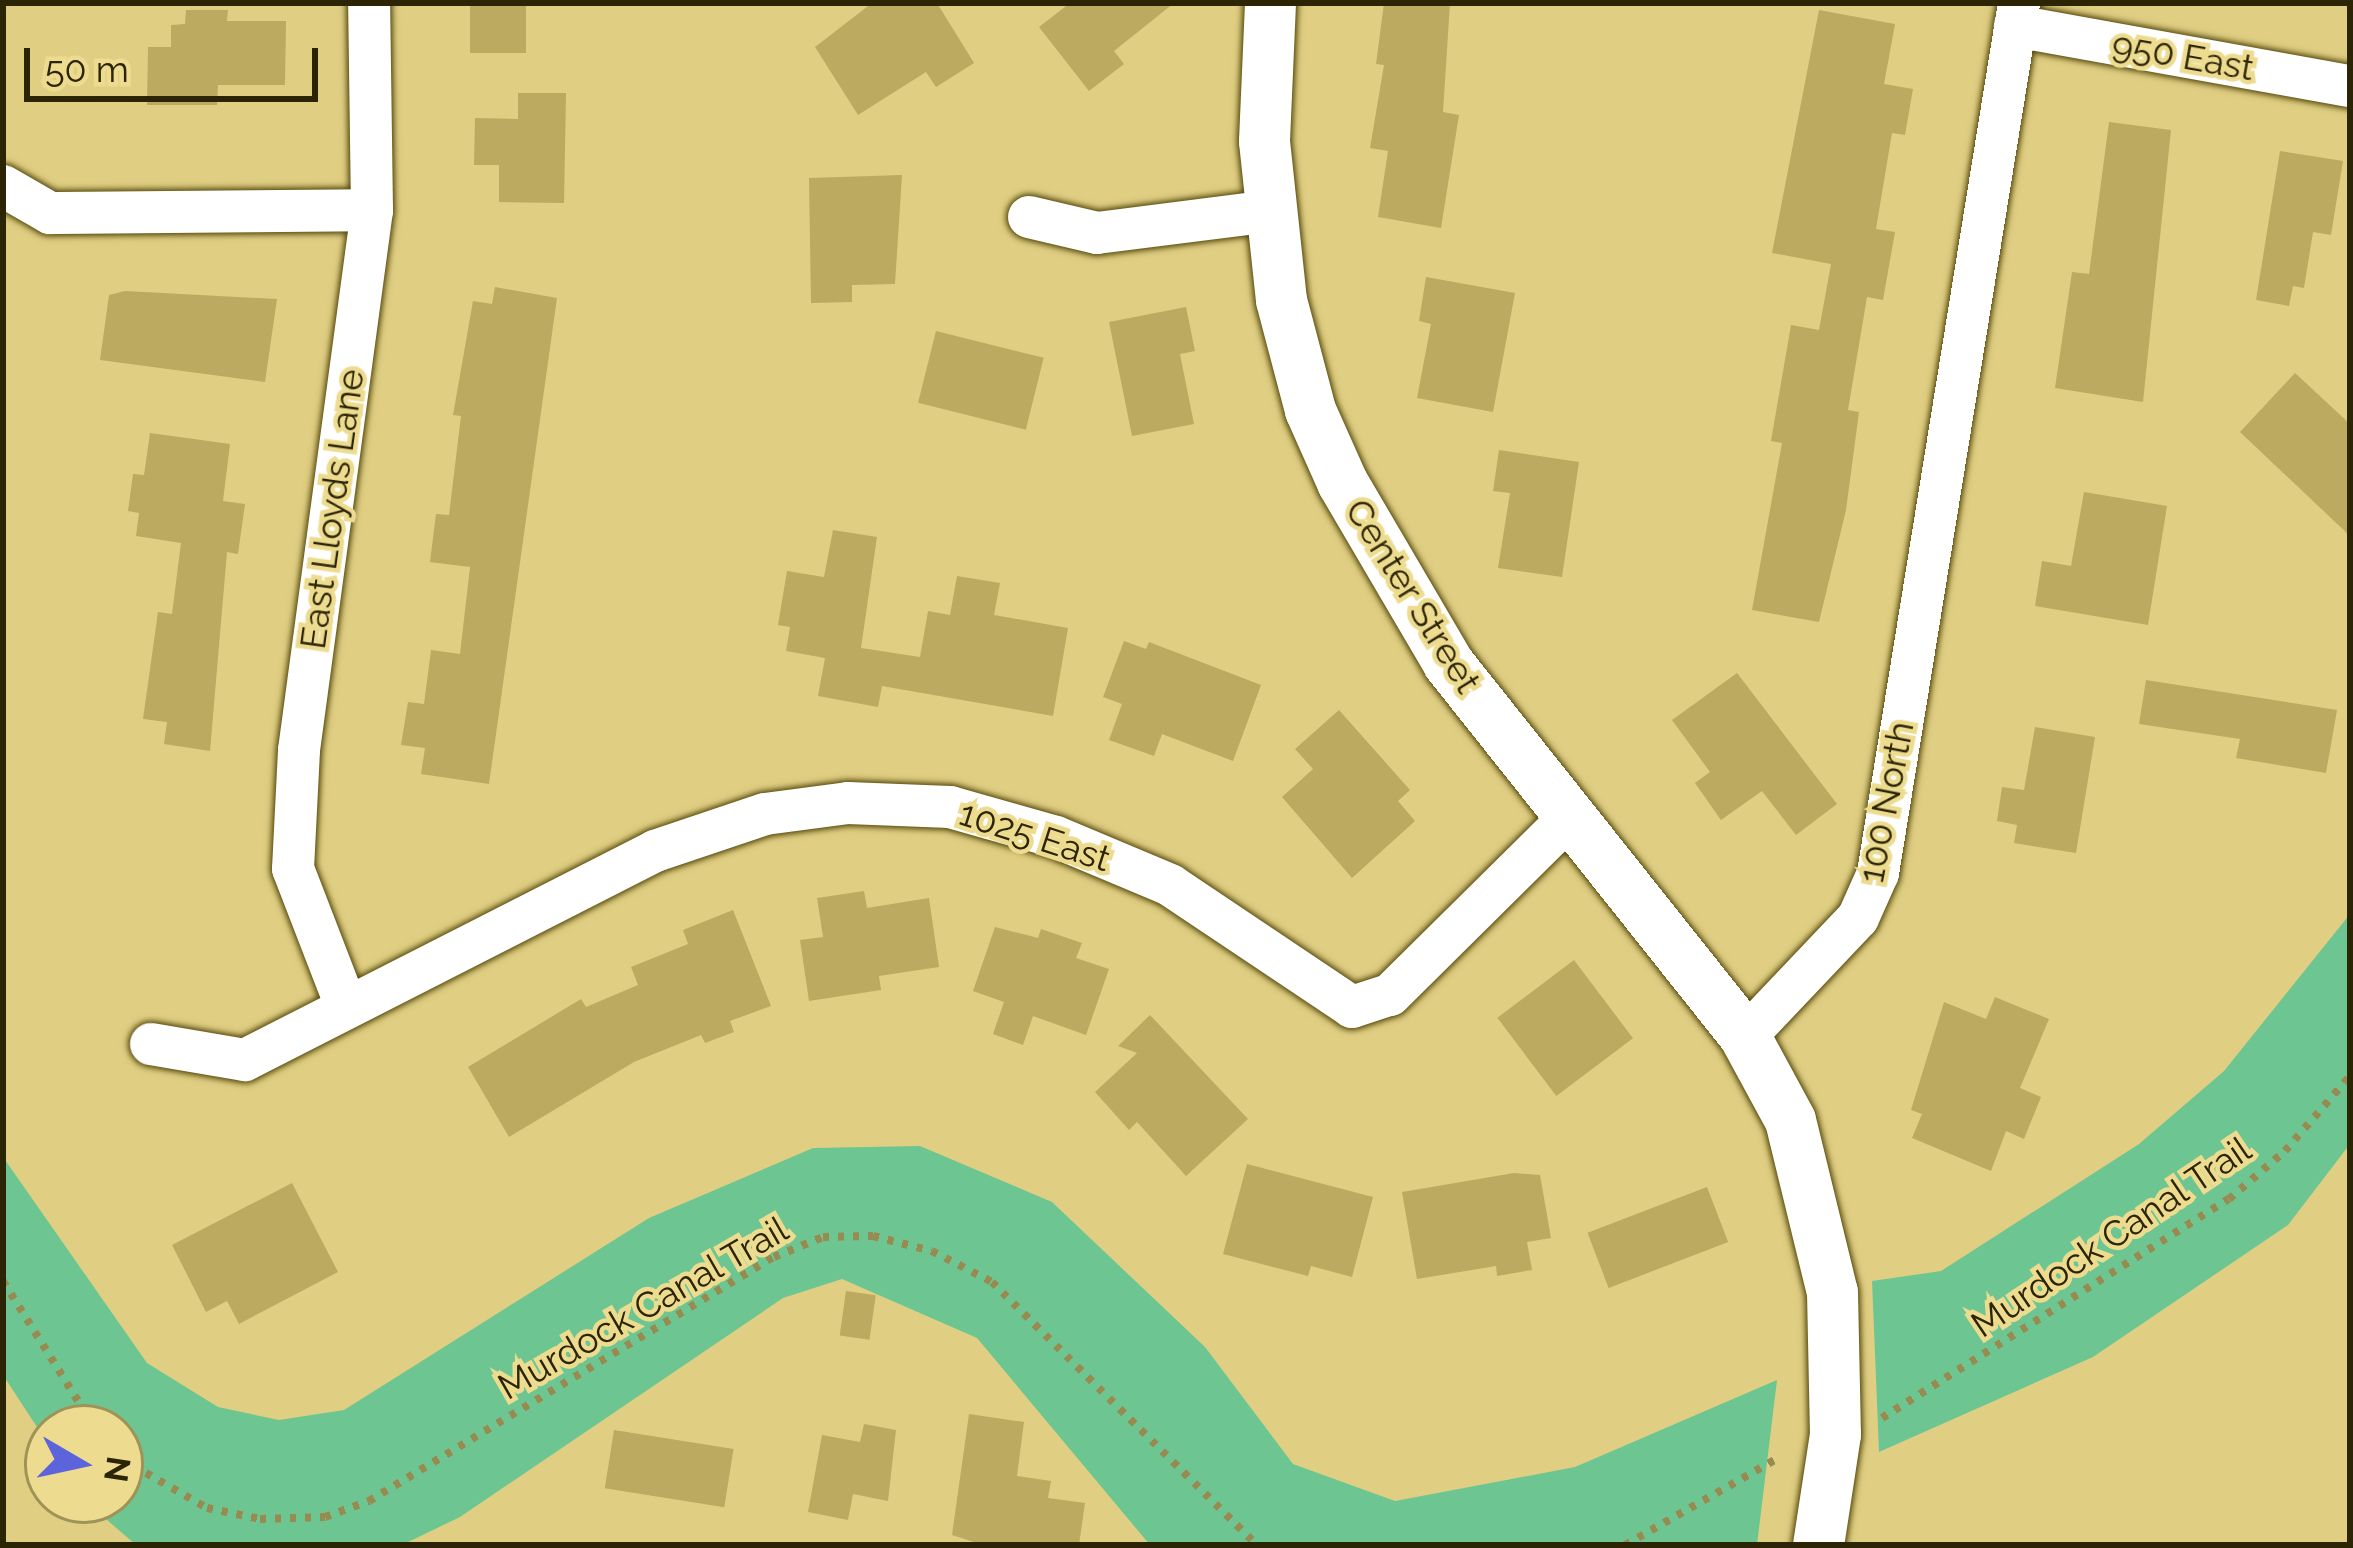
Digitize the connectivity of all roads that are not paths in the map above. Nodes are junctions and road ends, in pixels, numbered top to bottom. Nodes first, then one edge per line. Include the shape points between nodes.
1 (369, 3) edge
2 (1270, 3) edge
3 (2017, 15) edge
4 (2350, 86) edge
5 (3, 186) edge
6 (372, 210) junction
7 (1270, 212) junction
8 (1029, 217) dead end
9 (1572, 815) junction
10 (346, 1006) junction
11 (1744, 1037) junction
12 (151, 1044) dead end
13 (1818, 1545) edge

1 - 6 street, East Lloyds Lane
2 - 7 street, Center Street
3 - 4 street, 950 East
3 - 11 street, 100 North via 1878,874 1858,918
5 - 6 street via 50,213
6 - 10 street, East Lloyds Lane via 299,750 293,869
7 - 8 street via 1096,233
7 - 9 street, Center Street via 1294,356 1360,519 1448,663
9 - 10 street, 1025 East via 1390,995 1352,1007 1170,885 1056,837 950,807 848,803 766,814 655,851
9 - 11 street, Center Street
10 - 12 street, 1025 East via 245,1060
11 - 13 street via 1790,1120 1832,1292 1835,1434

